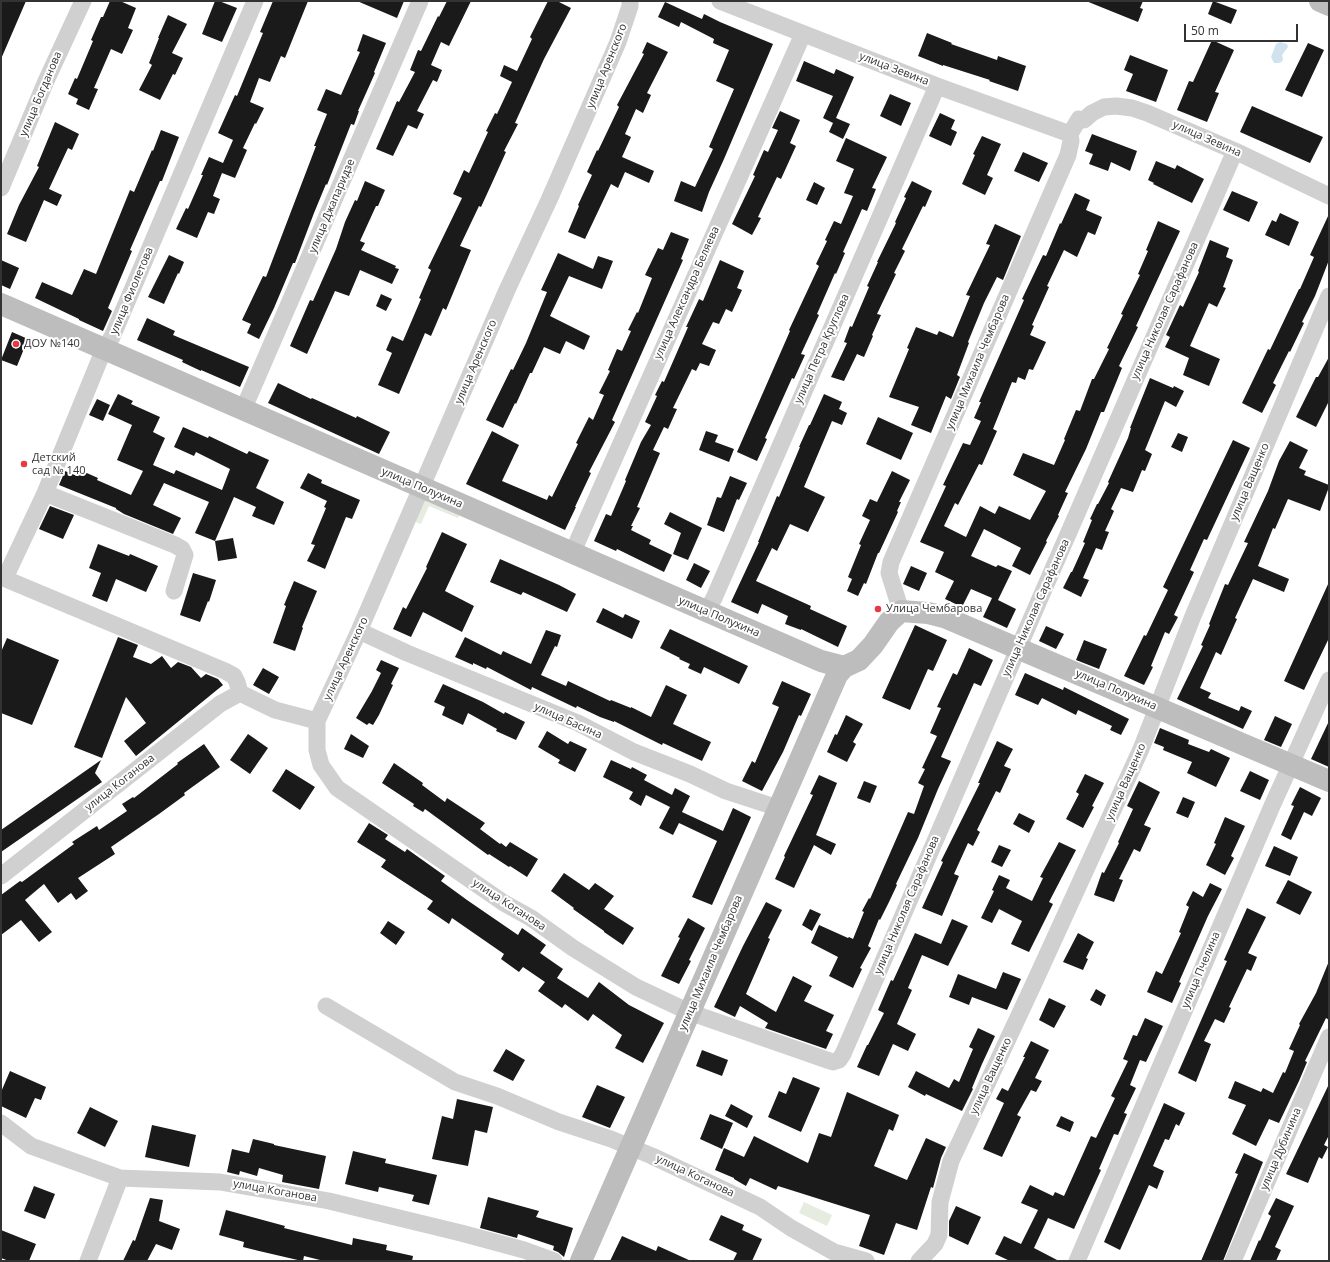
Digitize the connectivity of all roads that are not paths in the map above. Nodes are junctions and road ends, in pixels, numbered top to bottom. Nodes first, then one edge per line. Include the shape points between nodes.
1 (83, 1) edge
2 (255, 1) edge
3 (420, 1) edge
4 (630, 1) edge
5 (720, 1) edge
6 (1320, 1) edge
7 (1329, 5) edge
8 (802, 34) junction
9 (937, 86) junction
10 (1070, 134) junction
11 (1235, 151) junction
12 (1, 188) edge
13 (1329, 196) edge
14 (1329, 296) edge
15 (1, 304) edge
16 (104, 350) junction
17 (243, 410) junction
18 (421, 488) junction
19 (45, 493) junction
20 (573, 554) junction
21 (3, 578) edge
22 (174, 591) dead end
23 (901, 611) junction
24 (706, 612) junction
25 (359, 631) junction
26 (1018, 649) junction
27 (844, 667) junction
28 (1329, 680) edge
29 (240, 693) junction
30 (1157, 708) junction
31 (317, 721) junction
32 (1292, 765) junction
33 (1329, 781) edge
34 (778, 808) junction
35 (1, 876) edge
36 (326, 1006) dead end
37 (689, 1012) junction
38 (1329, 1037) edge
39 (833, 1062) joint
40 (1, 1123) edge
41 (630, 1147) junction
42 (120, 1178) junction
43 (88, 1261) edge
44 (554, 1261) edge
45 (581, 1261) edge
46 (866, 1261) edge
47 (920, 1261) edge
48 (1077, 1261) edge
49 (1233, 1261) edge

1 - 12 street, улица Богданова
2 - 16 street, улица Фиолетова via 112,337
3 - 17 street, улица Джапаридзе
4 - 18 street, улица Аренского via 618,42
5 - 8 street, улица Зевина
6 - 7 main road
8 - 9 street, улица Зевина
8 - 20 street, улица Александра Беляева
9 - 10 street, улица Зевина
9 - 24 street, улица Петра Круглова
10 - 11 street, улица Зевина via 1079,119 1084,120 1104,107 1116,106 1147,113
10 - 23 street, улица Михаила Чембарова via 1068,155 891,562 889,573
11 - 13 street, улица Зевина
11 - 26 street, улица Николая Сарафанова
14 - 30 street, улица Ващенко via 1193,616
15 - 16 main road, улица Полухина
16 - 17 main road, улица Полухина
16 - 19 street, улица Фиолетова
17 - 18 main road, улица Полухина
18 - 20 main road, улица Полухина
18 - 25 street, улица Аренского
19 - 21 street, улица Фиолетова
19 - 22 street via 182,549 185,555
20 - 24 main road, улица Полухина
21 - 29 street via 225,671 234,676
23 - 26 main road, улица Полухина via 944,617
23 - 27 main road via 889,622 863,656
24 - 27 main road, улица Полухина via 821,661
25 - 31 street, улица Аренского
25 - 34 street, улица Басина via 406,653 578,723 634,752 726,791
26 - 30 main road, улица Полухина
26 - 39 street, улица Николая Сарафанова via 843,1054 839,1060
27 - 34 main road, улица Михаила Чембарова via 837,674
28 - 32 street, улица Пчелина
29 - 31 street via 275,710
29 - 35 street, улица Коганова via 220,704
30 - 32 main road, улица Полухина
30 - 47 street, улица Ващенко via 951,1161 940,1202 939,1235 935,1244
31 - 37 street, улица Коганова via 317,750 321,765 337,788 573,948 636,987
32 - 33 main road, улица Полухина
32 - 48 street, улица Пчелина via 1268,813
34 - 37 main road, улица Михаила Чембарова
36 - 41 street, улица Коганова via 456,1082
37 - 39 street, улица Коганова
37 - 41 main road, улица Михаила Чембарова
38 - 49 street, улица Дубинина
40 - 42 street, улица Коганова via 31,1146
41 - 45 main road, улица Михаила Чембарова
41 - 46 street, улица Коганова via 760,1207 834,1252
42 - 43 street
42 - 44 street, улица Коганова via 220,1182 329,1201 461,1233

